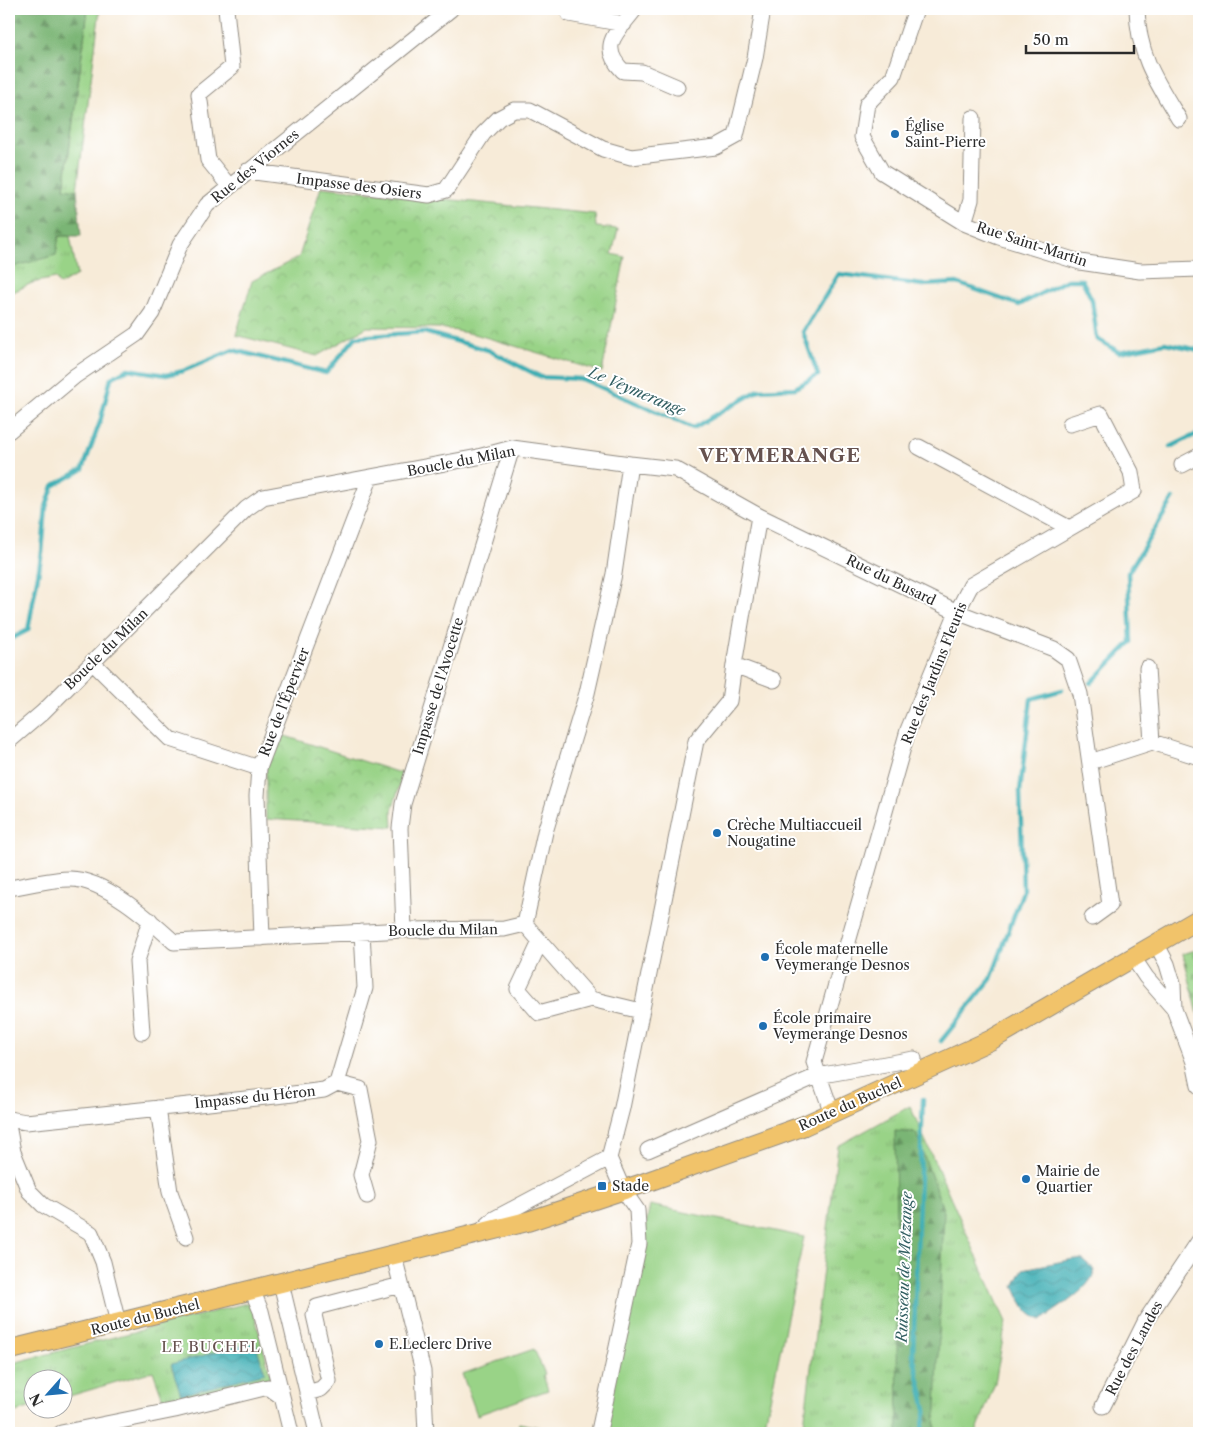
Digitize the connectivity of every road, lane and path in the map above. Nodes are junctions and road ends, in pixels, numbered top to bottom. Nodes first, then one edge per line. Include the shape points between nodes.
1 (226, 9) edge
2 (451, 9) edge
3 (635, 9) edge
4 (763, 9) edge
5 (916, 9) edge
6 (1136, 9) edge
7 (569, 14) dead end
8 (624, 24) junction
9 (677, 87) dead end
10 (973, 118) dead end
11 (1179, 119) dead end
12 (247, 171) junction
13 (229, 186) junction
14 (964, 222) junction
15 (1199, 269) edge
16 (1070, 424) dead end
17 (9, 431) edge
18 (919, 447) dead end
19 (512, 448) junction
20 (1199, 456) edge
21 (630, 464) junction
22 (1182, 465) dead end
23 (370, 478) junction
24 (760, 516) junction
25 (1070, 528) junction
26 (957, 612) junction
27 (92, 662) junction
28 (734, 665) junction
29 (1147, 668) dead end
30 (774, 680) dead end
31 (9, 741) edge
32 (1152, 742) junction
33 (1199, 757) edge
34 (1090, 762) junction
35 (259, 768) junction
36 (9, 888) edge
37 (1092, 918) dead end
38 (150, 920) junction
39 (1199, 920) edge
40 (525, 924) junction
41 (404, 930) junction
42 (362, 932) junction
43 (262, 938) junction
44 (540, 942) junction
45 (1157, 945) junction
46 (1134, 959) junction
47 (591, 999) junction
48 (1174, 1009) junction
49 (642, 1011) junction
50 (142, 1032) dead end
51 (914, 1059) dead end
52 (817, 1076) junction
53 (337, 1083) junction
54 (1199, 1086) edge
55 (158, 1108) junction
56 (832, 1113) junction
57 (9, 1119) edge
58 (9, 1130) edge
59 (648, 1150) dead end
60 (609, 1158) junction
61 (623, 1190) junction
62 (366, 1196) dead end
63 (477, 1235) junction
64 (186, 1237) dead end
65 (1199, 1241) edge
66 (394, 1256) junction
67 (281, 1283) junction
68 (401, 1285) junction
69 (252, 1290) junction
70 (118, 1323) junction
71 (9, 1350) edge
72 (307, 1393) junction
73 (282, 1396) junction
74 (1103, 1406) dead end
75 (599, 1431) dead end
76 (61, 1433) edge
77 (291, 1433) edge
78 (317, 1433) edge
79 (426, 1433) edge

1 - 13 street via 232,67 199,94 208,160
2 - 12 street, Rue des Viornes
3 - 8 street
4 - 12 street, Impasse des Osiers via 736,136 716,147 631,157 603,149 530,110 514,110 499,118 483,134 446,190 430,195
5 - 14 street, Rue Saint-Martin via 893,77 866,104 862,137 882,172
6 - 11 street via 1137,29 1147,66
7 - 8 street
8 - 9 street via 611,40 610,53 614,62 623,72 642,72
10 - 14 street via 972,200
12 - 13 street, Rue des Viornes
13 - 17 street, Rue des Viornes via 207,205 180,245 152,313 137,334 75,376
14 - 15 street, Rue Saint-Martin via 1080,262 1140,271
16 - 25 street, Rue des Jardins Fleuris via 1101,414 1131,472 1134,492
18 - 25 street
19 - 21 street, Boucle du Milan
19 - 23 street, Boucle du Milan via 478,458
19 - 41 street, Impasse de l'Avocette via 403,804 400,828
20 - 22 street
21 - 24 street, Rue du Busard via 674,469
21 - 40 street via 614,574 587,693 545,832
23 - 27 street, Boucle du Milan via 263,497 246,509
23 - 35 street, Rue de l'Épervier
24 - 26 street, Rue du Busard
24 - 28 street
25 - 26 street, Rue des Jardins Fleuris via 971,585
26 - 34 street, Rue du Busard via 1054,649 1068,659 1080,694
26 - 52 street, Rue des Jardins Fleuris via 908,730 814,1062
27 - 31 street, Boucle du Milan
27 - 35 street via 170,739
28 - 30 street
28 - 49 street via 728,701 696,741
29 - 32 street
32 - 33 street
32 - 34 street
34 - 37 street, Rue du Busard via 1110,905
35 - 43 street, Rue de l'Épervier
36 - 38 street, Boucle du Milan via 70,879 94,883
38 - 43 street, Boucle du Milan via 174,942
38 - 50 street via 137,961
39 - 45 main road, Route du Buchel
40 - 41 street, Boucle du Milan via 504,929
40 - 44 street
41 - 42 street, Boucle du Milan
42 - 43 street, Boucle du Milan
42 - 53 street via 365,988
44 - 47 street
44 - 47 street via 518,989 539,1013
45 - 46 main road, Route du Buchel
45 - 48 street via 1173,984
46 - 48 street
46 - 56 main road, Route du Buchel via 991,1040
47 - 49 street
48 - 54 street via 1194,1062
49 - 60 street
51 - 52 street, Route du Buchel
52 - 56 street, Rue des Jardins Fleuris
52 - 59 street, Route du Buchel
53 - 55 street, Impasse du Héron via 324,1090
53 - 62 street via 360,1089 364,1102 370,1140 361,1175
55 - 57 street, Impasse du Héron via 26,1122
55 - 64 street via 170,1192
56 - 61 main road, Route du Buchel
58 - 70 street via 13,1152 29,1191 43,1205 91,1233 103,1262
60 - 61 street
60 - 63 street, Route du Buchel via 494,1219
61 - 63 main road, Route du Buchel
61 - 75 street via 637,1210 639,1244
63 - 66 main road, Route du Buchel
65 - 74 street, Rue des Landes via 1146,1320
66 - 67 main road, Route du Buchel
66 - 68 street
67 - 69 main road, Route du Buchel
67 - 72 street
68 - 72 street via 317,1308 314,1315 329,1381 321,1389
68 - 79 street via 423,1371
69 - 70 main road, Route du Buchel
69 - 73 street via 261,1311
70 - 71 main road, Route du Buchel
72 - 78 street
73 - 76 street via 268,1387
73 - 77 street

